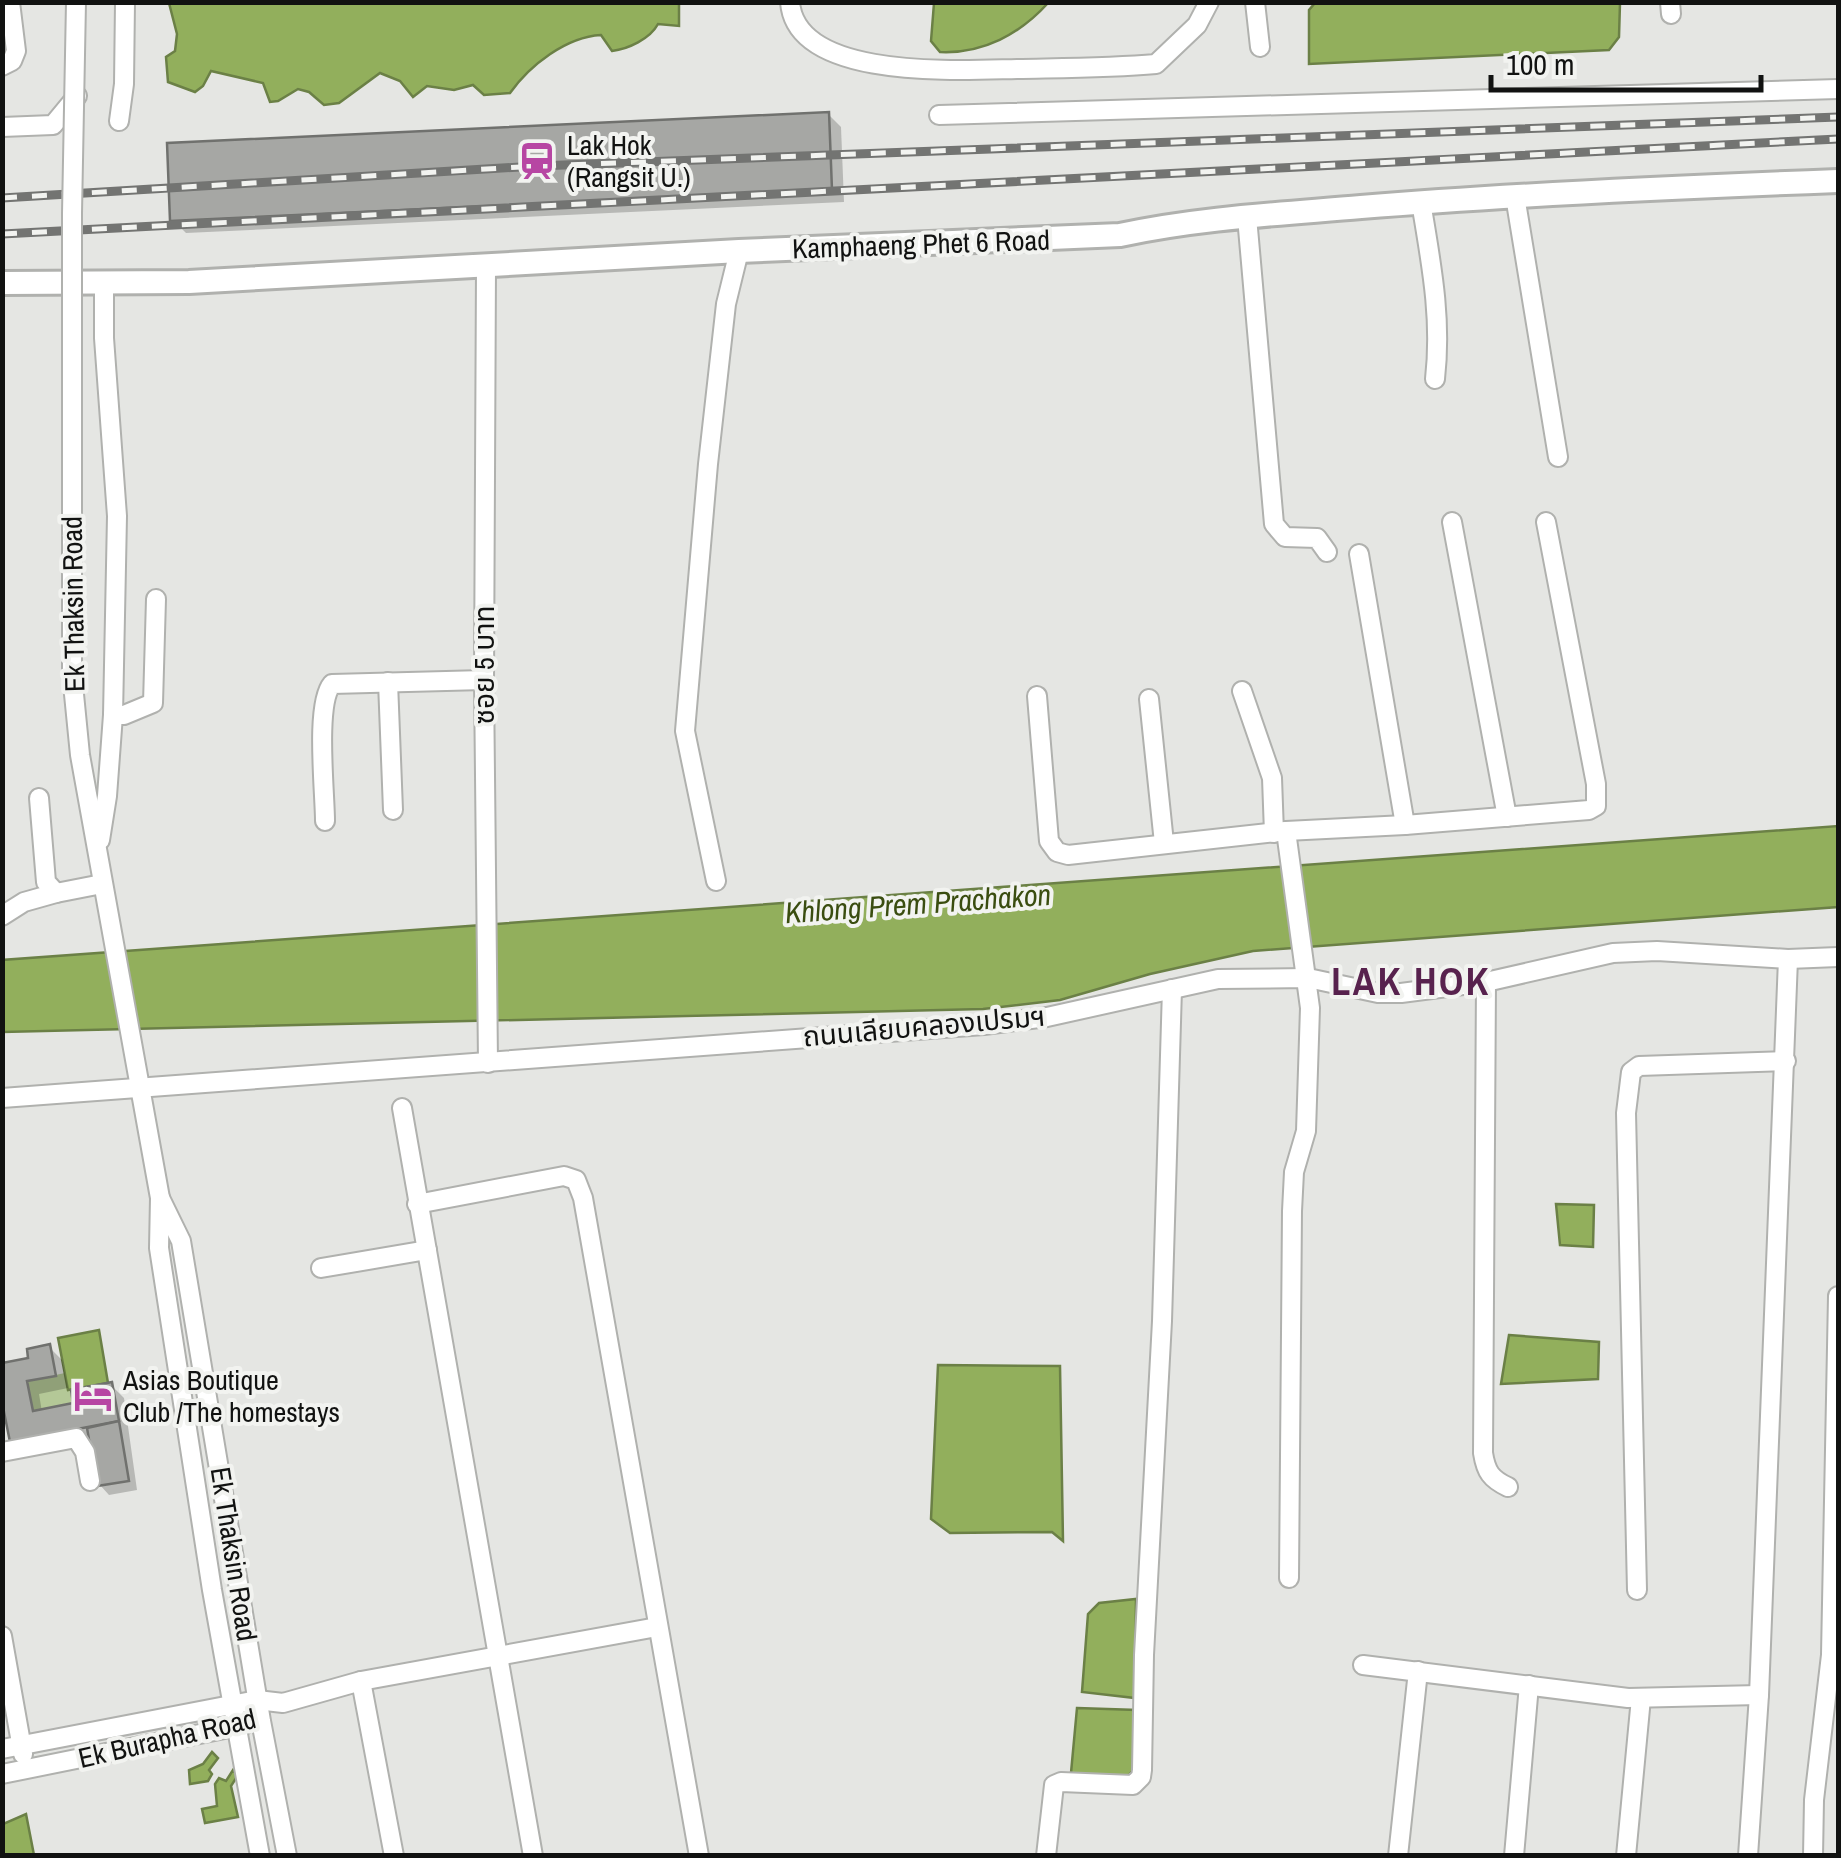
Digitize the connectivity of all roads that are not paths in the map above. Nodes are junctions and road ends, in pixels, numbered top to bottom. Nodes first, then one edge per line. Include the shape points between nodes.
1 (10, 2) edge
2 (76, 2) edge
3 (125, 2) edge
4 (790, 2) edge
5 (1209, 2) edge
6 (1254, 2) edge
7 (1260, 47) dead end
8 (2, 66) edge
9 (1838, 89) edge
10 (78, 96) dead end
11 (938, 115) dead end
12 (119, 120) dead end
13 (2, 128) edge
14 (1838, 182) edge
15 (1515, 196) junction
16 (1420, 202) junction
17 (1247, 217) junction
18 (739, 251) junction
19 (486, 268) junction
20 (104, 282) junction
21 (2, 283) edge
22 (1436, 379) dead end
23 (1558, 457) dead end
24 (1452, 522) dead end
25 (1546, 522) dead end
26 (1326, 552) dead end
27 (1359, 554) dead end
28 (156, 599) dead end
29 (484, 680) junction
30 (388, 682) junction
31 (1242, 691) dead end
32 (1037, 696) dead end
33 (1150, 699) dead end
34 (113, 715) junction
35 (38, 798) dead end
36 (393, 810) dead end
37 (1507, 817) junction
38 (326, 821) dead end
39 (1406, 825) junction
40 (1283, 836) junction
41 (1164, 843) junction
42 (97, 855) junction
43 (716, 881) dead end
44 (102, 884) junction
45 (56, 893) junction
46 (2, 916) edge
47 (1838, 956) edge
48 (1788, 959) junction
49 (1308, 978) junction
50 (1486, 982) junction
51 (1172, 989) junction
52 (1786, 1061) junction
53 (488, 1062) junction
54 (142, 1086) junction
55 (2, 1098) edge
56 (402, 1108) dead end
57 (160, 1198) junction
58 (418, 1204) junction
59 (427, 1250) junction
60 (321, 1268) dead end
61 (1838, 1296) edge
62 (2, 1452) edge
63 (90, 1481) dead end
64 (1508, 1487) dead end
65 (1288, 1578) dead end
66 (1637, 1590) dead end
67 (656, 1627) junction
68 (2, 1636) edge
69 (497, 1655) junction
70 (1834, 1655) edge
71 (1363, 1665) dead end
72 (1418, 1672) junction
73 (361, 1681) junction
74 (1529, 1685) junction
75 (1759, 1695) junction
76 (1641, 1698) junction
77 (257, 1700) junction
78 (282, 1702) junction
79 (234, 1706) junction
80 (261, 1720) junction
81 (237, 1726) junction
82 (12, 1747) edge
83 (26, 1769) junction
84 (2, 1774) edge
85 (260, 1856) edge
86 (287, 1856) edge
87 (394, 1856) edge
88 (533, 1856) edge
89 (699, 1856) edge
90 (1046, 1856) edge
91 (1398, 1856) edge
92 (1514, 1856) edge
93 (1626, 1856) edge
94 (1748, 1856) edge
95 (1813, 1856) edge

1 - 8 street via 16,50
2 - 42 street, Ek Thaksin Road, bridge via 72,674
3 - 12 street
4 - 5 street via 800,32 822,46 917,71 1156,64 1197,25
6 - 7 street
9 - 11 street
10 - 13 street via 53,125
14 - 15 main road, Kamphaeng Phet 6 Road
15 - 16 main road, Kamphaeng Phet 6 Road
15 - 23 street
16 - 17 main road, Kamphaeng Phet 6 Road
16 - 22 street via 1438,302
17 - 18 main road, Kamphaeng Phet 6 Road via 1120,235
17 - 26 street via 1274,524 1285,537 1317,538
18 - 19 main road, Kamphaeng Phet 6 Road
18 - 43 street via 724,322 686,731
19 - 20 main road, Kamphaeng Phet 6 Road
19 - 29 street, ซอย 5 บาท
20 - 21 main road, Kamphaeng Phet 6 Road
20 - 34 street via 117,516
24 - 37 street
25 - 37 street via 1598,799 1589,810
27 - 39 street
28 - 34 street via 153,704
29 - 30 street
29 - 53 street, ซอย 5 บาท
30 - 36 street
30 - 38 street via 332,684 327,690
31 - 40 street via 1272,778
32 - 41 street via 1049,841 1057,852
33 - 41 street
34 - 42 street
35 - 45 street via 46,882
37 - 39 street
39 - 40 street
40 - 41 street
40 - 49 street
42 - 44 street, Ek Thaksin Road
44 - 45 street
44 - 54 street, Ek Thaksin Road
45 - 46 street
47 - 48 street, ถนนเลียบคลองเปรมฯ
48 - 50 street, ถนนเลียบคลองเปรมฯ via 1613,954
48 - 52 street
49 - 50 street, ถนนเลียบคลองเปรมฯ via 1378,993
49 - 51 street, ถนนเลียบคลองเปรมฯ via 1218,979
49 - 65 street via 1306,1131 1292,1211
50 - 64 street via 1483,1453 1493,1480
51 - 53 street, ถนนเลียบคลองเปรมฯ via 984,1025
51 - 90 street via 1142,1770 1133,1785 1054,1785
52 - 66 street via 1640,1066 1630,1072
52 - 75 street
53 - 54 street, ถนนเลียบคลองเปรมฯ
54 - 55 street, ถนนเลียบคลองเปรมฯ
54 - 57 street, Ek Thaksin Road
56 - 58 street
57 - 77 street, Ek Thaksin Road via 181,1242
57 - 79 street, Ek Thaksin Road via 159,1248
58 - 59 street
58 - 67 street via 564,1176 576,1180
59 - 60 street
59 - 69 street
61 - 70 street
62 - 63 street via 76,1438
67 - 69 street
67 - 89 street
68 - 82 street
69 - 73 street
69 - 88 street
70 - 95 street
71 - 72 street
72 - 74 street
72 - 91 street
73 - 78 street
73 - 87 street
74 - 76 street
74 - 92 street
75 - 76 street
75 - 94 street
76 - 93 street
77 - 78 street, Ek Burapha Road
77 - 79 street, Ek Burapha Road
77 - 80 street, Ek Thaksin Road
78 - 80 street, Ek Burapha Road
79 - 81 street, Ek Thaksin Road
79 - 82 street, Ek Burapha Road
80 - 81 street, Ek Burapha Road
80 - 86 street, Ek Thaksin Road
81 - 83 street, Ek Burapha Road
81 - 85 street, Ek Thaksin Road
82 - 83 street
83 - 84 street, Ek Burapha Road

